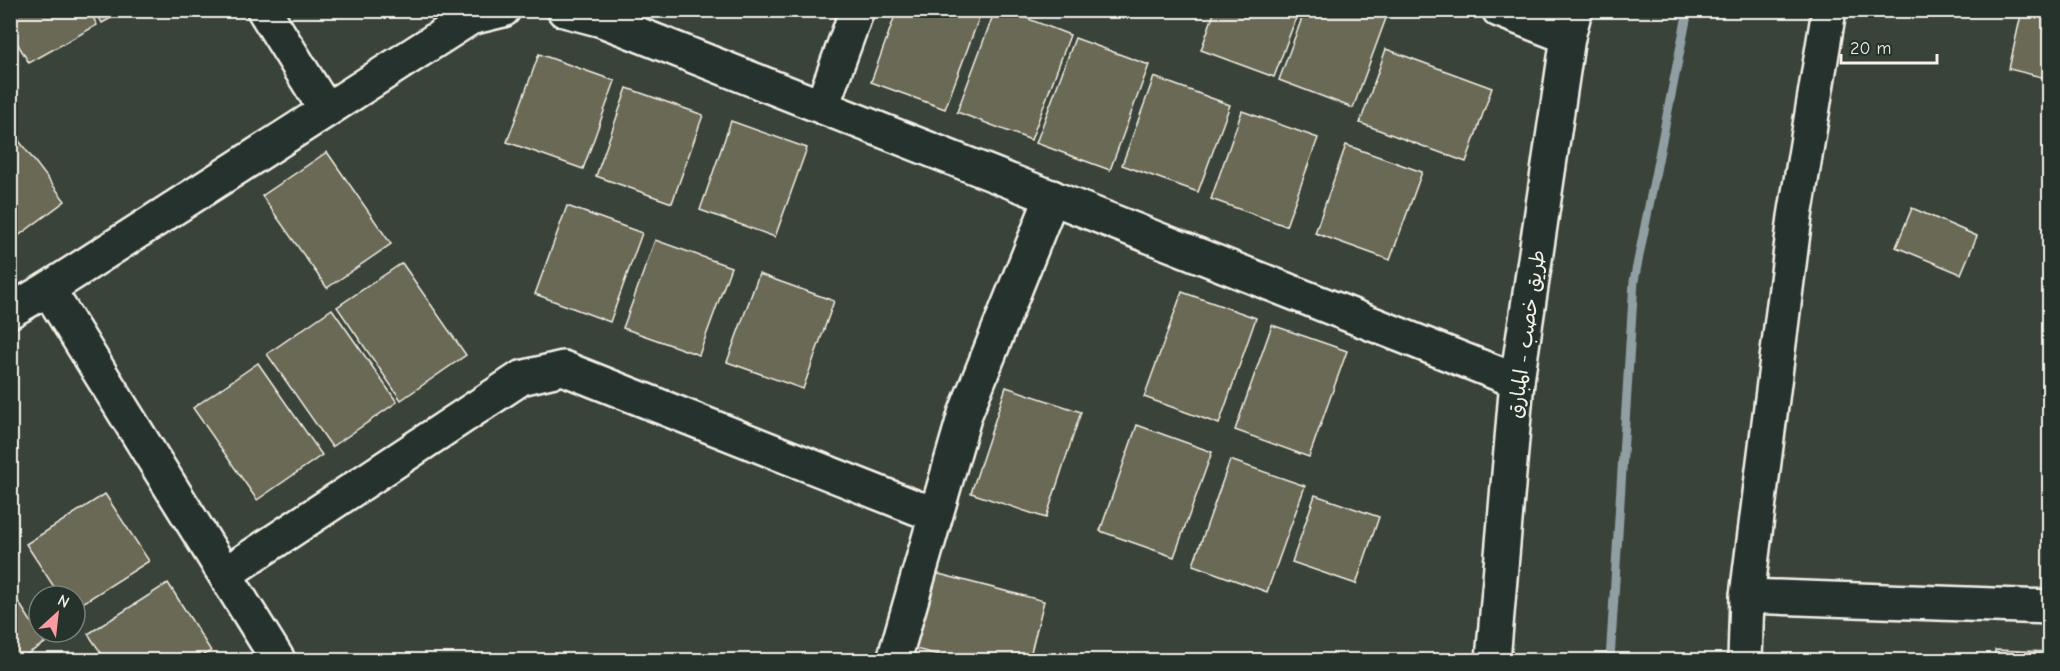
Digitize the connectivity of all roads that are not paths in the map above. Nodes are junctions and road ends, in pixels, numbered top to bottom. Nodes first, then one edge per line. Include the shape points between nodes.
1 (264, 10) edge
2 (503, 10) edge
3 (564, 10) edge
4 (857, 10) edge
5 (1499, 10) edge
6 (1829, 10) edge
7 (1571, 24) edge
8 (822, 106) junction
9 (326, 110) junction
10 (1052, 197) junction
11 (48, 289) junction
12 (10, 311) edge
13 (1517, 381) junction
14 (936, 512) junction
15 (225, 574) junction
16 (1747, 596) junction
17 (2049, 607) edge
18 (278, 660) edge
19 (894, 660) edge
20 (1493, 660) edge
21 (1745, 660) edge

1 - 9 street
2 - 9 street via 470,18
3 - 8 street via 602,20
4 - 8 street
5 - 7 street
6 - 16 street via 1795,217
7 - 13 street, طريق خصب - المبارق
8 - 10 street
9 - 11 street
10 - 13 street
10 - 14 street via 965,414
11 - 12 street
11 - 15 street
13 - 20 street, طريق خصب - المبارق
14 - 15 street via 917,508 563,368 521,378
14 - 19 street
15 - 18 street
16 - 17 street
16 - 21 street

